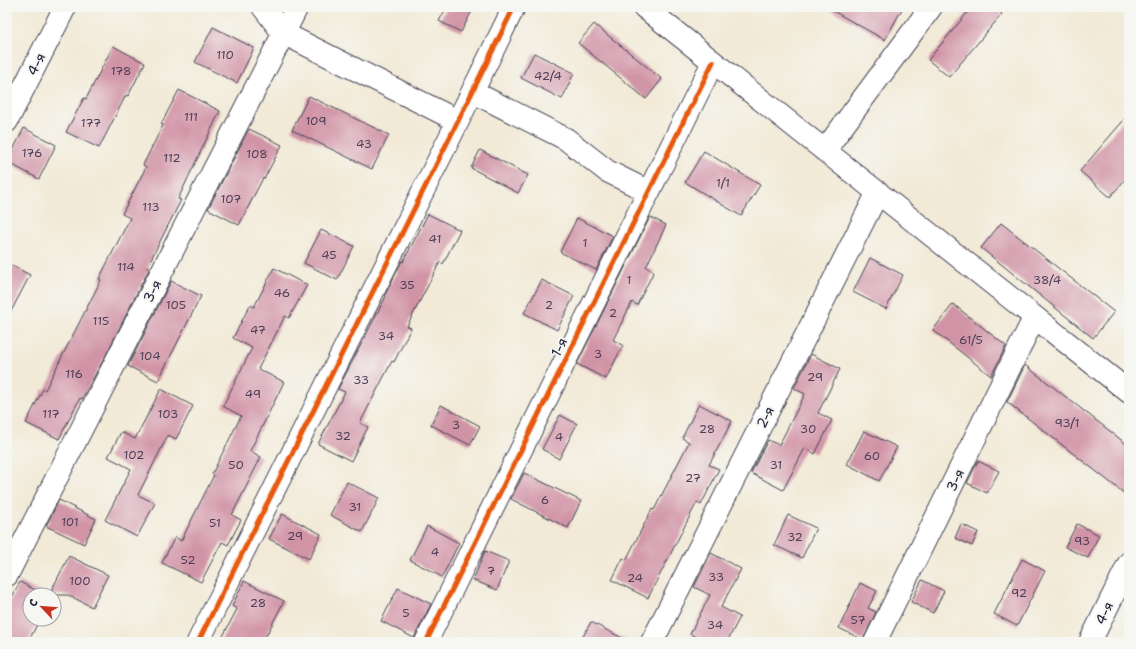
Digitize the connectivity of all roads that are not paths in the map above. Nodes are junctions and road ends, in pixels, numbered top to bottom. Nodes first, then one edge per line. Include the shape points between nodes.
1 (65, 7) edge
2 (263, 7) edge
3 (297, 7) edge
4 (514, 7) edge
5 (644, 7) edge
6 (931, 7) edge
7 (283, 33) junction
8 (713, 62) junction
9 (472, 92) junction
10 (7, 121) edge
11 (458, 121) junction
12 (825, 150) junction
13 (649, 192) junction
14 (878, 192) junction
15 (1034, 318) junction
16 (1129, 392) edge
17 (1129, 563) edge
18 (7, 575) edge
19 (198, 642) edge
20 (426, 642) edge
21 (652, 642) edge
22 (876, 642) edge
23 (1090, 642) edge

1 - 10 street, 4-я
2 - 7 street
3 - 7 street, 3-я
4 - 9 street
5 - 8 street
6 - 12 street
7 - 11 street
7 - 18 street, 3-я
8 - 12 street
8 - 13 street, 1-я
9 - 11 street
9 - 13 street via 566,139 607,171
11 - 19 street
12 - 14 street
13 - 20 street, 1-я
14 - 15 street
14 - 21 street, 2-я
15 - 16 street
15 - 22 street, 3-я
17 - 23 street, 4-я

